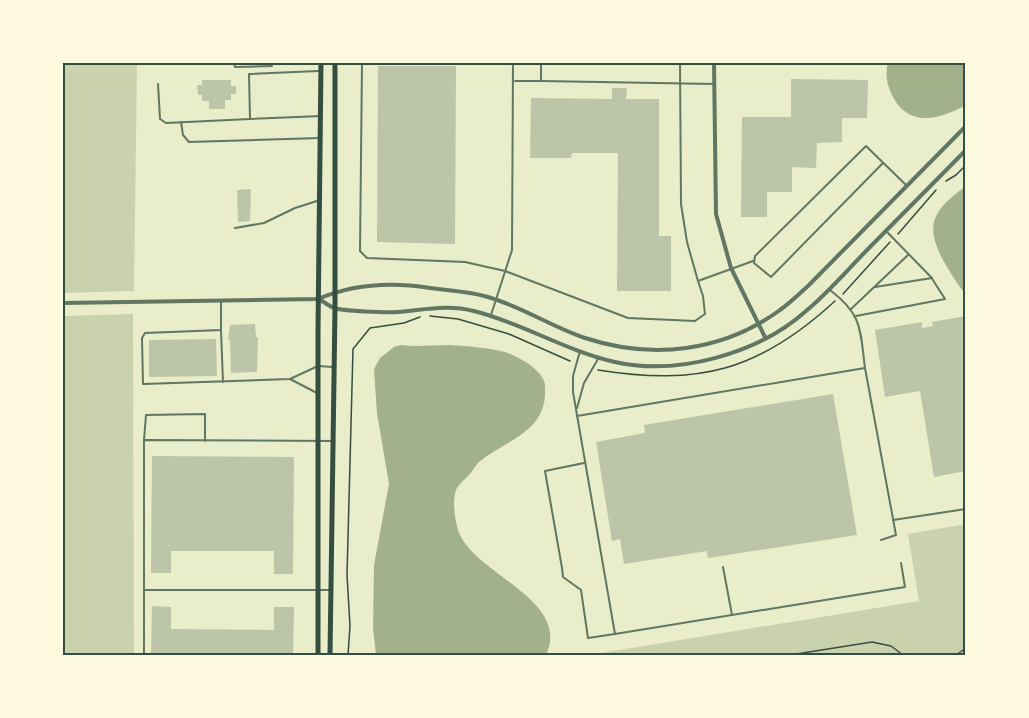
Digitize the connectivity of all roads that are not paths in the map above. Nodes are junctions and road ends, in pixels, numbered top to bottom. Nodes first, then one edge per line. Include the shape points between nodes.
1 (234, 63) edge
2 (321, 63) edge
3 (335, 63) edge
4 (362, 63) edge
5 (513, 63) edge
6 (541, 63) edge
7 (680, 63) edge
8 (714, 63) edge
9 (272, 66) dead end
10 (321, 71) junction
11 (513, 81) junction
12 (541, 81) junction
13 (680, 83) junction
14 (158, 84) dead end
15 (714, 84) junction
16 (321, 117) junction
17 (250, 119) junction
18 (181, 122) junction
19 (966, 126) edge
20 (320, 138) junction
21 (966, 150) edge
22 (884, 163) junction
23 (907, 186) junction
24 (320, 200) junction
25 (235, 228) dead end
26 (886, 231) junction
27 (908, 255) junction
28 (753, 261) junction
29 (731, 268) junction
30 (504, 271) junction
31 (932, 278) junction
32 (698, 281) junction
33 (875, 286) junction
34 (829, 289) junction
35 (335, 292) junction
36 (318, 299) junction
37 (496, 299) junction
38 (221, 300) junction
39 (63, 303) edge
40 (335, 308) junction
41 (851, 309) junction
42 (491, 316) junction
43 (856, 316) junction
44 (758, 323) junction
45 (221, 330) junction
46 (765, 337) junction
47 (580, 351) junction
48 (598, 357) junction
49 (318, 366) junction
50 (333, 367) junction
51 (865, 368) junction
52 (290, 379) junction
53 (223, 382) junction
54 (318, 394) junction
55 (576, 411) junction
56 (577, 416) junction
57 (144, 440) junction
58 (205, 441) junction
59 (333, 441) junction
60 (318, 442) junction
61 (585, 462) junction
62 (966, 509) edge
63 (893, 520) junction
64 (881, 540) dead end
65 (901, 563) dead end
66 (723, 567) dead end
67 (144, 590) junction
68 (317, 590) junction
69 (331, 590) junction
70 (733, 615) junction
71 (615, 634) junction
72 (144, 655) edge
73 (318, 655) edge
74 (330, 655) edge

1 - 9 lane via 235,67
2 - 10 main road
3 - 35 main road
4 - 30 lane via 360,251 367,258 465,262
5 - 11 lane
6 - 12 lane
7 - 13 lane
8 - 15 street
10 - 16 main road
10 - 17 lane via 249,74
11 - 12 lane
11 - 30 lane via 512,250
12 - 13 lane
13 - 15 lane
13 - 32 lane via 681,204
14 - 18 lane via 160,119 166,123
15 - 29 street via 716,214
16 - 17 lane
16 - 20 main road
17 - 18 lane
18 - 20 lane via 189,142
19 - 23 street
20 - 24 main road
21 - 26 street
22 - 23 lane
22 - 28 lane via 771,277
22 - 28 lane via 866,146
23 - 44 street via 808,286
24 - 25 lane via 264,223
24 - 36 main road
26 - 27 lane
26 - 34 street
27 - 31 lane
27 - 33 lane
28 - 29 lane
29 - 32 lane
29 - 44 street
30 - 32 lane via 628,318 695,321 705,314
30 - 37 lane
31 - 33 lane
31 - 43 lane via 945,299
33 - 41 lane
34 - 41 lane
34 - 46 street via 806,312
35 - 36 street
35 - 37 street via 406,284
35 - 40 main road
36 - 38 street
36 - 40 street
36 - 49 main road
37 - 42 lane
37 - 44 street via 585,338 628,348 668,351 692,347 717,342
38 - 39 street
38 - 45 lane
40 - 42 street via 395,312 452,307
40 - 50 main road
41 - 43 lane
42 - 47 street
43 - 51 lane
44 - 46 street
45 - 53 lane
45 - 53 lane via 145,333 143,384
46 - 48 street via 727,355 688,364 641,366
47 - 48 street
47 - 55 lane via 573,376
48 - 55 lane via 584,383
49 - 50 lane
49 - 52 lane
49 - 54 main road
50 - 59 main road
51 - 56 lane
51 - 63 lane
52 - 53 lane
52 - 54 lane
54 - 60 main road
55 - 56 lane
56 - 61 lane
57 - 58 lane
57 - 58 lane via 146,415 205,414
57 - 67 lane
58 - 60 lane
59 - 60 lane
59 - 69 main road
60 - 68 main road
61 - 71 lane
61 - 71 lane via 545,471 563,577 581,590 588,638
62 - 63 lane
63 - 64 lane via 896,536
65 - 70 lane via 904,587
66 - 70 lane
67 - 68 lane
67 - 72 lane
68 - 69 lane
68 - 73 main road
69 - 74 main road
70 - 71 lane

